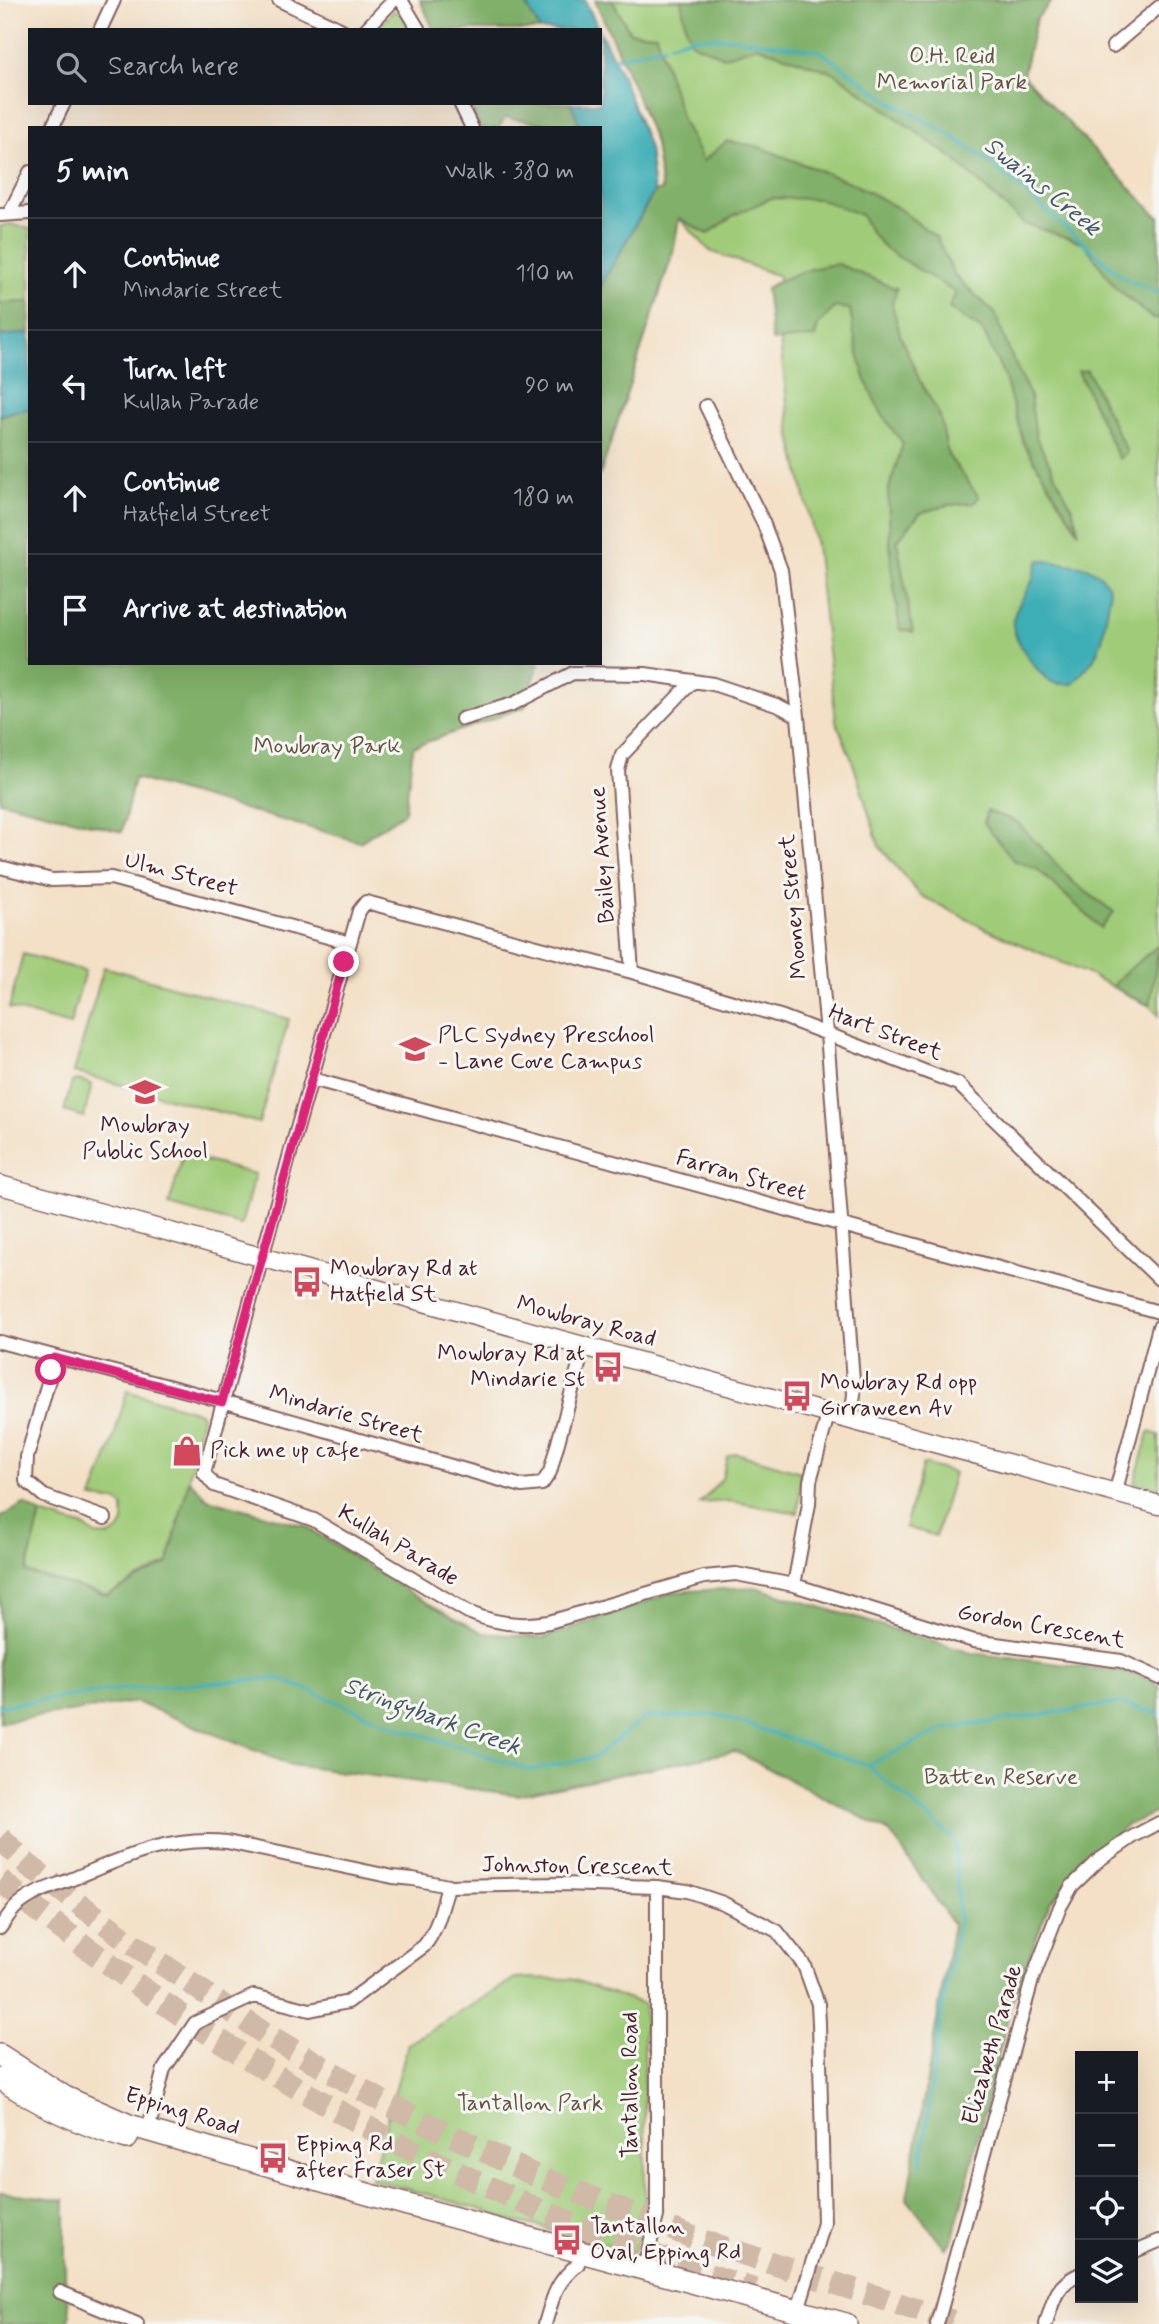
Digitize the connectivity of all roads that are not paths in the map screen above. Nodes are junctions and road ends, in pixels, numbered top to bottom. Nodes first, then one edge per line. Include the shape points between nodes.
1 (114, 0) edge
2 (279, 0) edge
3 (394, 0) edge
4 (401, 0) edge
5 (1159, 7) edge
6 (101, 28) edge
7 (338, 28) edge
8 (368, 28) edge
9 (418, 28) edge
10 (1113, 46) dead end
11 (63, 105) edge
12 (461, 105) edge
13 (53, 126) edge
14 (471, 126) edge
15 (28, 175) edge
16 (28, 213) edge
17 (5, 214) edge
18 (706, 406) dead end
19 (693, 681) junction
20 (798, 716) junction
21 (462, 719) dead end
22 (0, 867) edge
23 (366, 902) joint
24 (349, 943) junction
25 (632, 972) junction
26 (827, 1033) junction
27 (312, 1079) junction
28 (0, 1185) edge
29 (842, 1226) junction
30 (261, 1258) junction
31 (1159, 1279) edge
32 (1159, 1312) edge
33 (1159, 1327) edge
34 (0, 1342) edge
35 (584, 1346) junction
36 (55, 1358) junction
37 (222, 1402) junction
38 (828, 1415) junction
39 (851, 1421) junction
40 (1115, 1494) junction
41 (1159, 1505) edge
42 (105, 1518) dead end
43 (794, 1585) junction
44 (1159, 1678) edge
45 (1159, 1823) edge
46 (448, 1886) junction
47 (657, 1887) junction
48 (0, 1928) edge
49 (0, 2055) edge
50 (0, 2078) edge
51 (148, 2131) junction
52 (1159, 2242) edge
53 (1138, 2250) edge
54 (578, 2264) junction
55 (643, 2275) junction
56 (1075, 2276) edge
57 (60, 2292) dead end
58 (796, 2317) edge
59 (137, 2324) edge
60 (545, 2324) edge
61 (846, 2324) edge
62 (937, 2324) edge
63 (1046, 2324) edge

1 - 6 street
2 - 7 street
3 - 8 street
4 - 9 street
5 - 10 street
11 - 13 street
12 - 14 street
15 - 17 street
16 - 17 street
18 - 20 street, Mooney Street via 763,522 781,570
19 - 20 street
19 - 21 street via 645,674 573,673 513,704
19 - 25 street, Bailey Avenue via 622,755 618,770
20 - 26 street, Mooney Street
22 - 24 street, Ulm Street via 52,880 111,878
23 - 24 street, Kullah Parade
23 - 25 street, Hart Street
24 - 27 street, Kullah Parade
25 - 26 street, Hart Street
26 - 29 street, Mooney Street
26 - 31 street, Hart Street via 958,1084
27 - 29 street, Farran Street
27 - 30 street, Kullah Parade
28 - 30 main road, Mowbray Road
29 - 32 street, Farran Street
29 - 39 street, Mooney Street via 854,1394
30 - 35 main road, Mowbray Road
30 - 37 street, Kullah Parade
33 - 40 street
34 - 36 street, Mindarie Street
35 - 37 street, Mindarie Street via 550,1472 542,1484 522,1486
35 - 38 main road, Mowbray Road
36 - 37 street, Mindarie Street
36 - 42 street via 27,1457 26,1481 44,1496
37 - 43 street, Kullah Parade via 204,1473 214,1485 314,1520 489,1622 549,1622 704,1577 736,1574
38 - 39 main road, Mowbray Road
38 - 43 street via 810,1481
39 - 40 main road, Mowbray Road
40 - 41 main road, Mowbray Road
43 - 44 street, Gordon Crescent via 974,1640 1121,1661
45 - 62 street, Elizabeth Parade via 1099,1860 1072,1886 1060,1907 1032,1980
46 - 47 street, Johnston Crescent
46 - 48 street, Johnston Crescent via 204,1840 155,1846 50,1888 27,1898
46 - 51 street via 431,1938 348,2002 310,2010 254,1996 195,2023 164,2069
47 - 55 street, Tantallon Road via 657,2216
47 - 58 street, Johnston Crescent via 723,1903 776,1931 804,1965 813,1986 819,2023 824,2223
49 - 51 main road, Epping Road via 65,2097
50 - 54 main road, Epping Road via 48,2107 113,2134
51 - 55 main road, Epping Road
52 - 53 street
54 - 55 main road, Epping Road
54 - 60 street via 562,2277
55 - 58 main road, Epping Road
56 - 63 street via 1056,2292
57 - 59 street
58 - 61 main road, Epping Road

